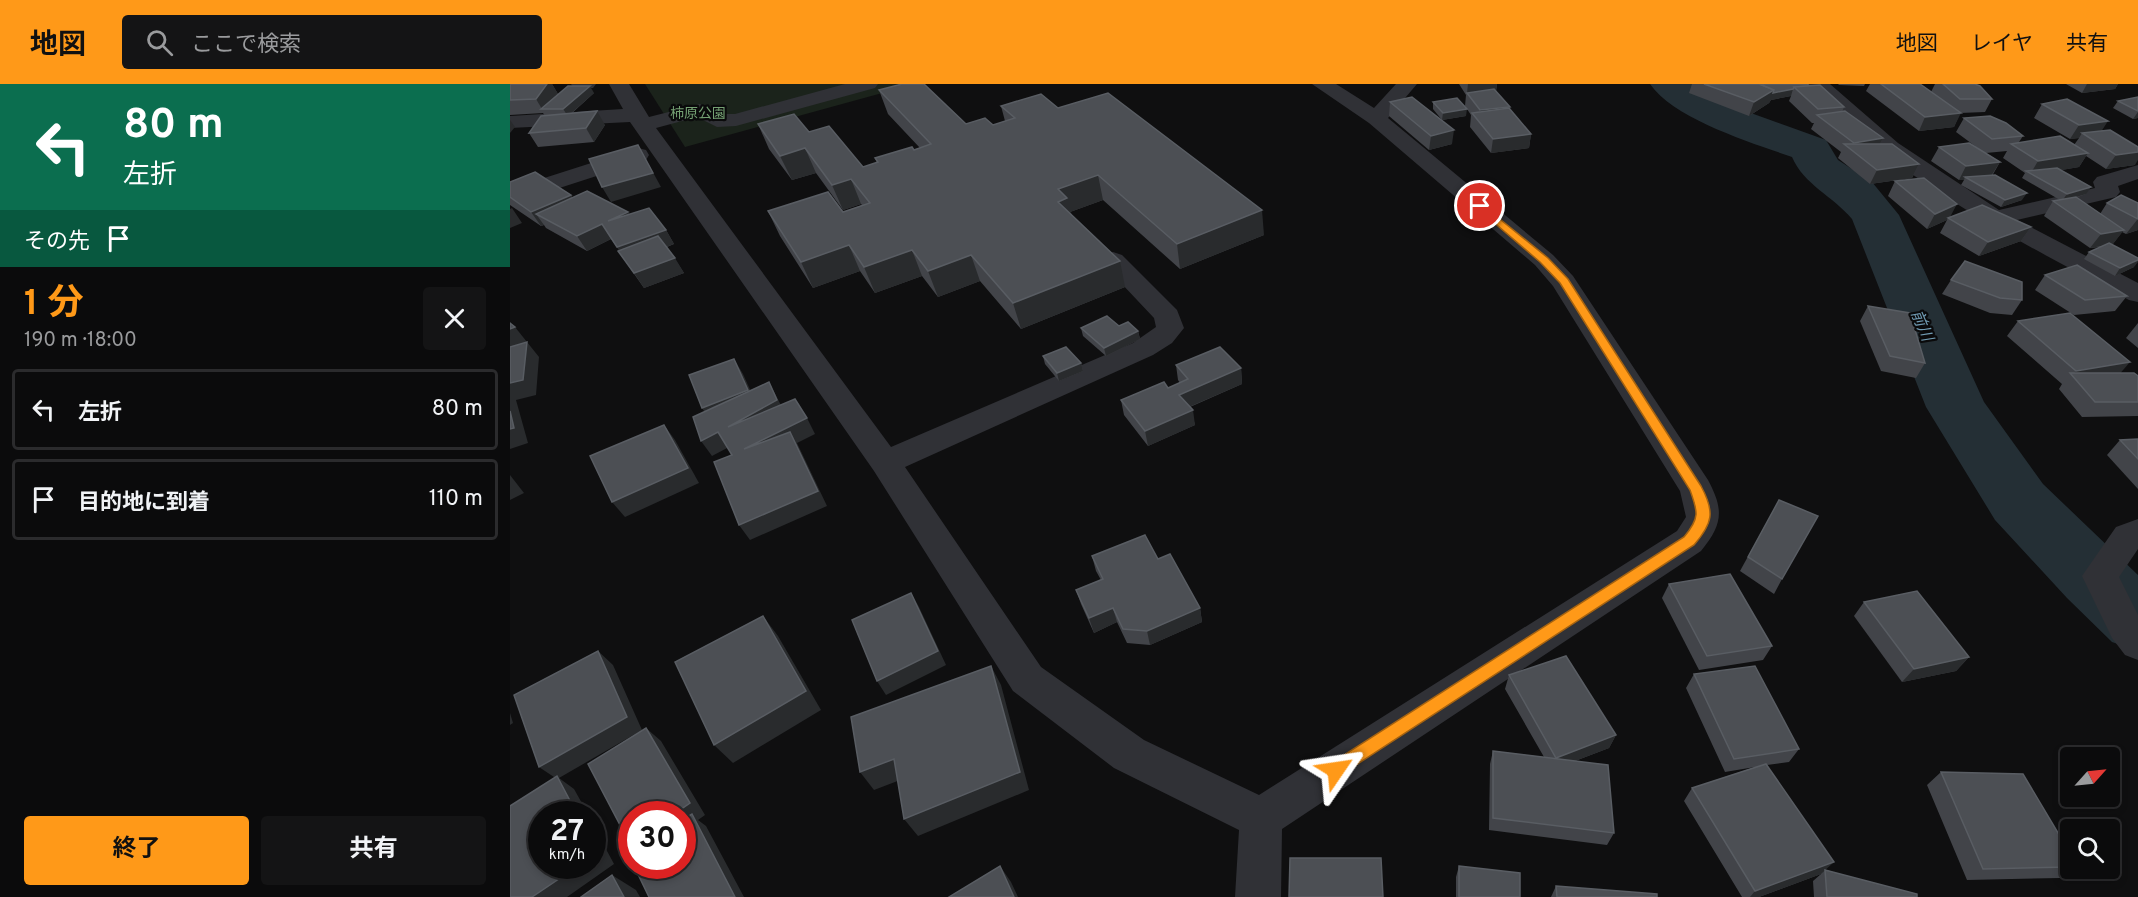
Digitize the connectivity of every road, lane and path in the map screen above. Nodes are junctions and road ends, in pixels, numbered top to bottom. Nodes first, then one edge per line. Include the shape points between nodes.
1 (619, 84) edge
2 (868, 84) edge
3 (1322, 84) edge
4 (1407, 84) edge
5 (1819, 84) edge
6 (1376, 119) junction
7 (640, 120) junction
8 (510, 122) edge
9 (659, 148) junction
10 (2138, 172) edge
11 (510, 197) edge
12 (1994, 218) junction
13 (1113, 260) edge
14 (2138, 294) edge
15 (885, 463) junction
16 (2138, 532) edge
17 (2138, 644) edge
18 (1261, 818) junction
19 (1258, 897) edge

1 - 7 street
2 - 7 street via 736,120 717,121 700,110
3 - 6 street
4 - 6 street
5 - 12 street via 1862,125 1918,168
6 - 18 street via 1544,260 1564,282 1696,489 1704,510 1701,527 1689,541
7 - 8 street
7 - 9 street
9 - 11 street
9 - 15 street
10 - 12 street via 2105,182 2108,192
12 - 14 street
13 - 15 street via 1167,316 1170,328 1162,337 1143,349
15 - 18 street via 1027,679 1129,754
16 - 17 street via 2128,536 2100,576 2125,627
18 - 19 street

